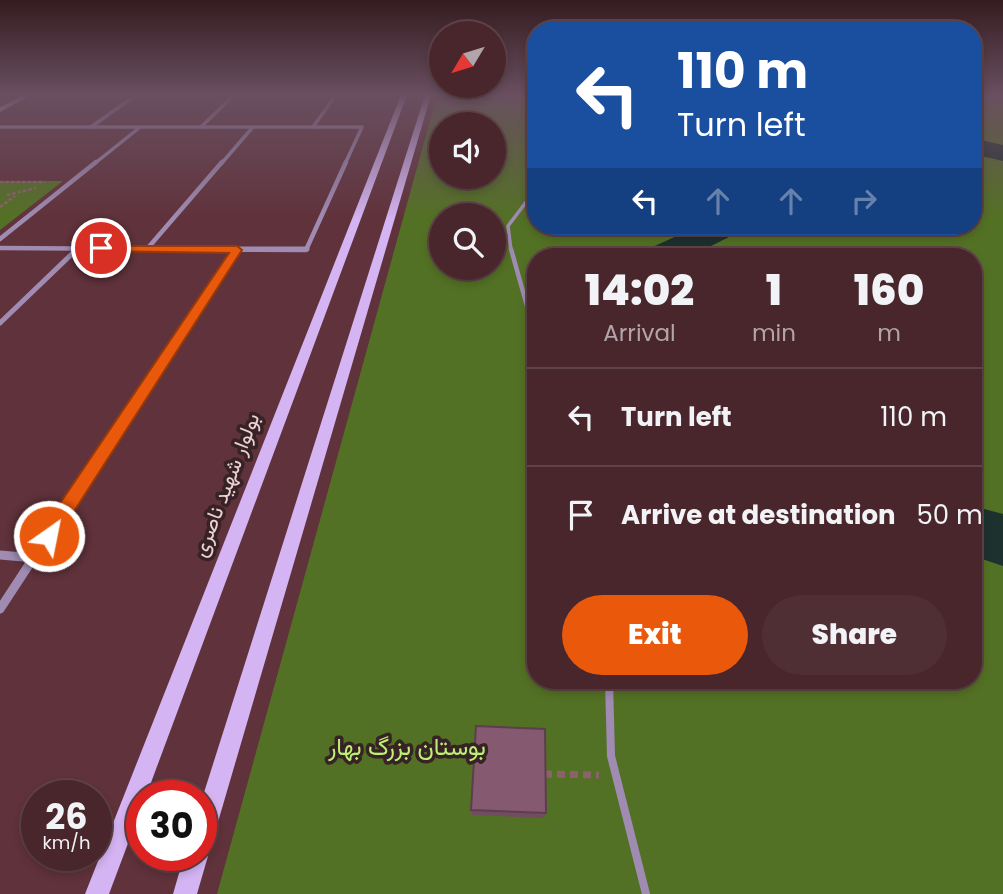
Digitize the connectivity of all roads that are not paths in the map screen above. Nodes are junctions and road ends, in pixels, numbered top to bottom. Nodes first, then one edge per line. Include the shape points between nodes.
1 (127, 137) edge
2 (244, 137) edge
3 (358, 137) edge
4 (387, 138) joint
5 (415, 138) joint
6 (527, 201) edge
7 (0, 239) edge
8 (0, 248) edge
9 (78, 248) junction
10 (147, 248) junction
11 (237, 250) junction
12 (527, 307) edge
13 (0, 323) edge
14 (0, 555) edge
15 (34, 558) junction
16 (0, 609) edge
17 (609, 689) edge
18 (217, 787) edge
19 (192, 871) edge
20 (97, 894) edge
21 (185, 894) edge
22 (646, 894) edge

1 - 7 street
2 - 10 street
3 - 11 street via 306,250
4 - 5 main road
4 - 20 main road, بولوار شهید ناصری
5 - 18 main road
6 - 12 lane via 508,226
8 - 9 street
9 - 10 street
9 - 13 street
10 - 11 street
11 - 15 street
14 - 15 street
15 - 16 street
17 - 22 lane via 611,756
19 - 21 main road

